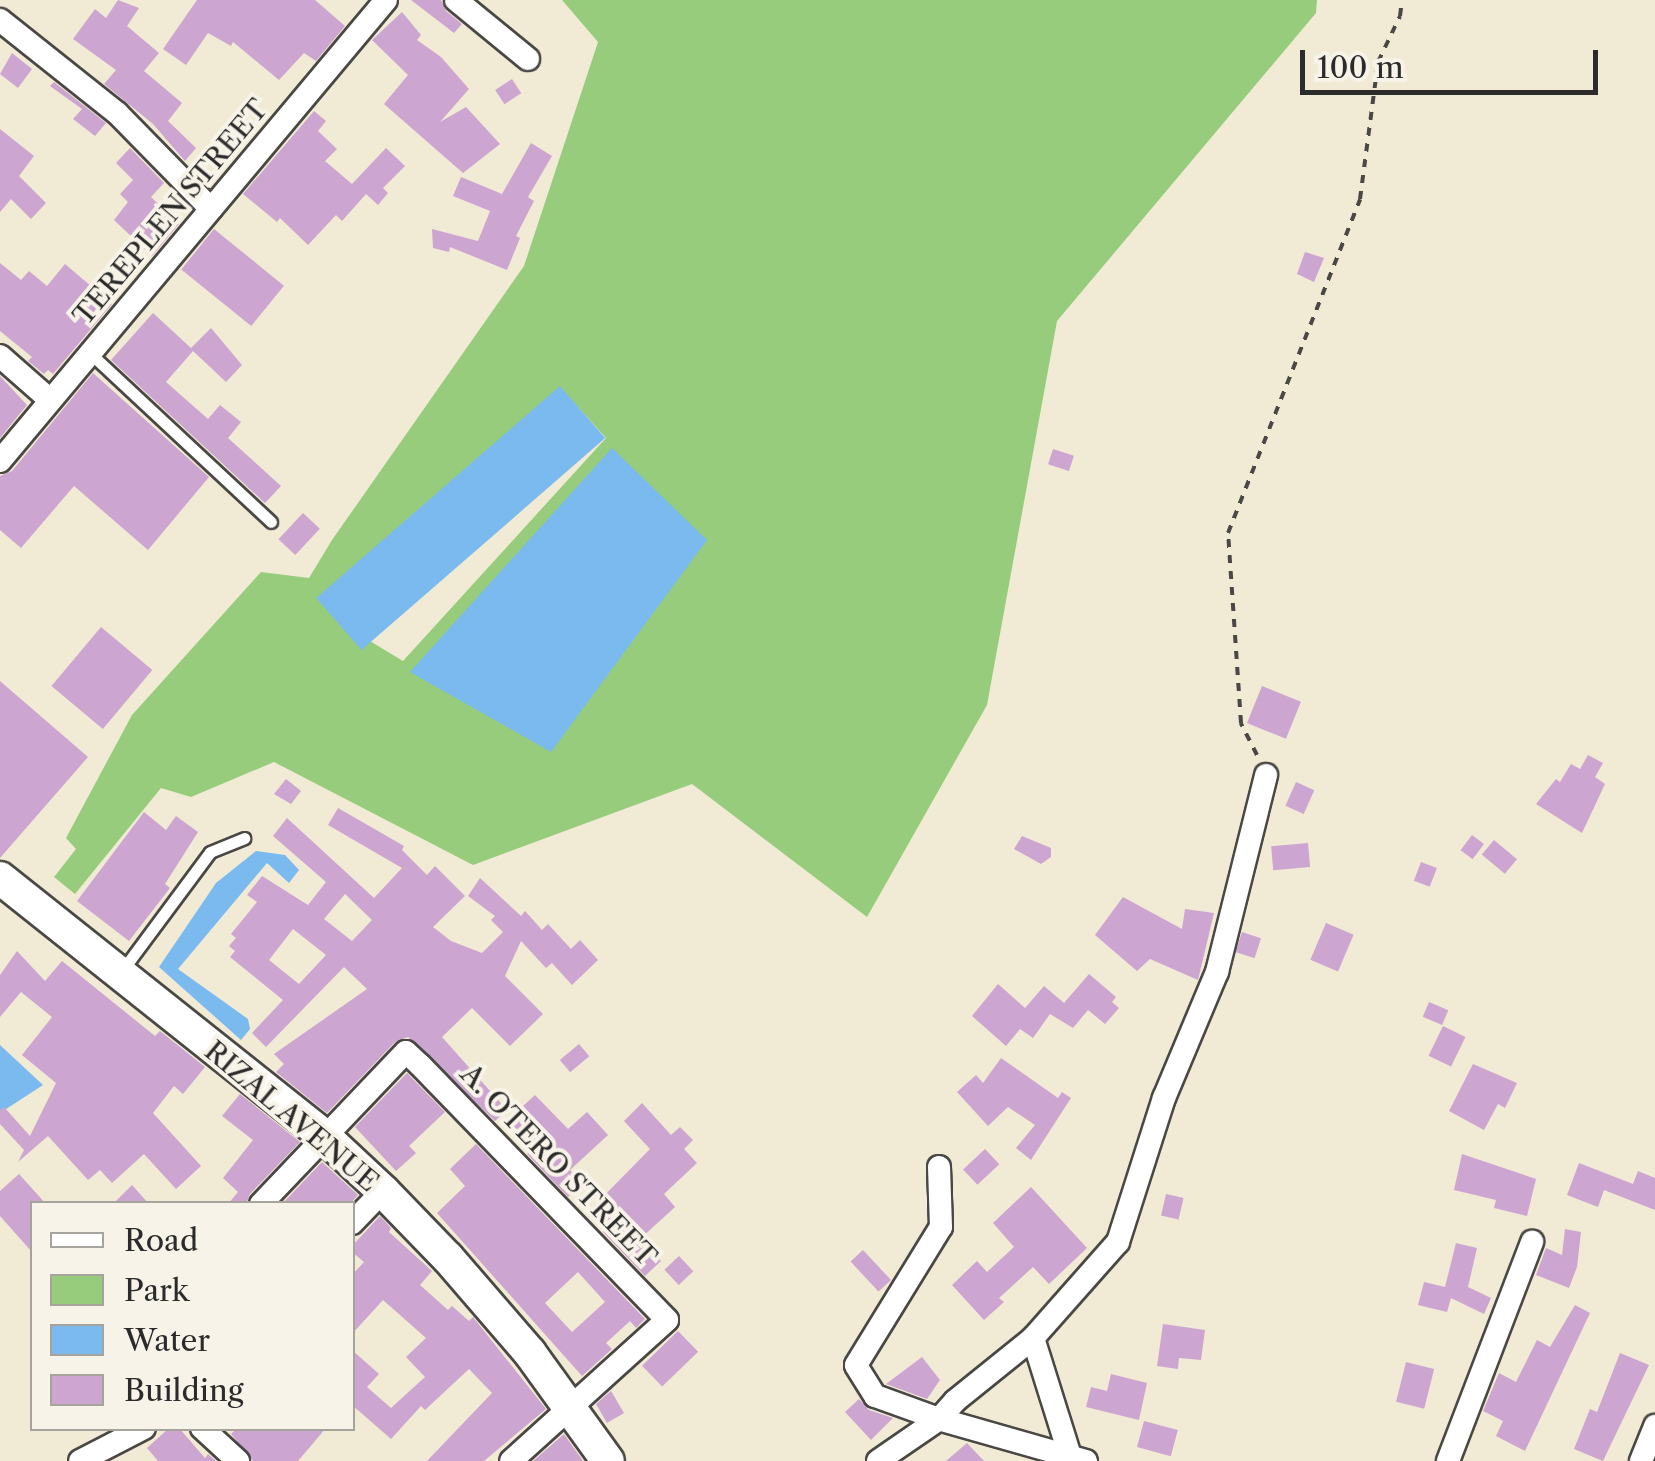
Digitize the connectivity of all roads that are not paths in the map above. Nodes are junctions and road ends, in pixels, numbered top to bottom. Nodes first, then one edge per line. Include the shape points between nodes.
1 (386, 0) edge
2 (456, 0) edge
3 (0, 20) edge
4 (528, 58) dead end
5 (211, 208) junction
6 (91, 354) junction
7 (0, 356) edge
8 (50, 400) junction
9 (0, 462) edge
10 (271, 522) dead end
11 (1266, 775) road end
12 (244, 838) dead end
13 (9, 886) edge
14 (119, 976) junction
15 (323, 1136) junction
16 (939, 1167) dead end
17 (383, 1192) junction
18 (264, 1201) edge
19 (355, 1220) edge
20 (1532, 1242) dead end
21 (1033, 1338) junction
22 (570, 1404) junction
23 (939, 1419) junction
24 (1655, 1426) edge
25 (138, 1431) edge
26 (205, 1431) edge
27 (1078, 1459) edge
28 (80, 1461) edge
29 (238, 1461) edge
30 (511, 1461) edge
31 (608, 1461) edge
32 (878, 1461) edge
33 (1448, 1461) edge
34 (1641, 1461) edge

1 - 5 street, TEREPLEN STREET
2 - 4 street
3 - 5 street via 117,113
5 - 6 street, TEREPLEN STREET
6 - 8 street, TEREPLEN STREET
6 - 10 lane
7 - 8 street
8 - 9 street, TEREPLEN STREET
11 - 21 street via 1216,972 1164,1098 1118,1242
12 - 14 lane via 210,852
13 - 14 main road, RIZAL AVENUE
14 - 15 main road, RIZAL AVENUE
15 - 17 main road, RIZAL AVENUE
15 - 18 street
15 - 22 street, A. OTERO STREET via 406,1052 667,1320
16 - 23 street via 941,1227 856,1365 875,1396
17 - 19 street
17 - 22 main road, RIZAL AVENUE via 448,1258
20 - 33 street
21 - 23 street
21 - 27 street
22 - 30 street
22 - 31 main road, RIZAL AVENUE
23 - 27 street
23 - 32 street
24 - 34 street
25 - 28 street
26 - 29 street

